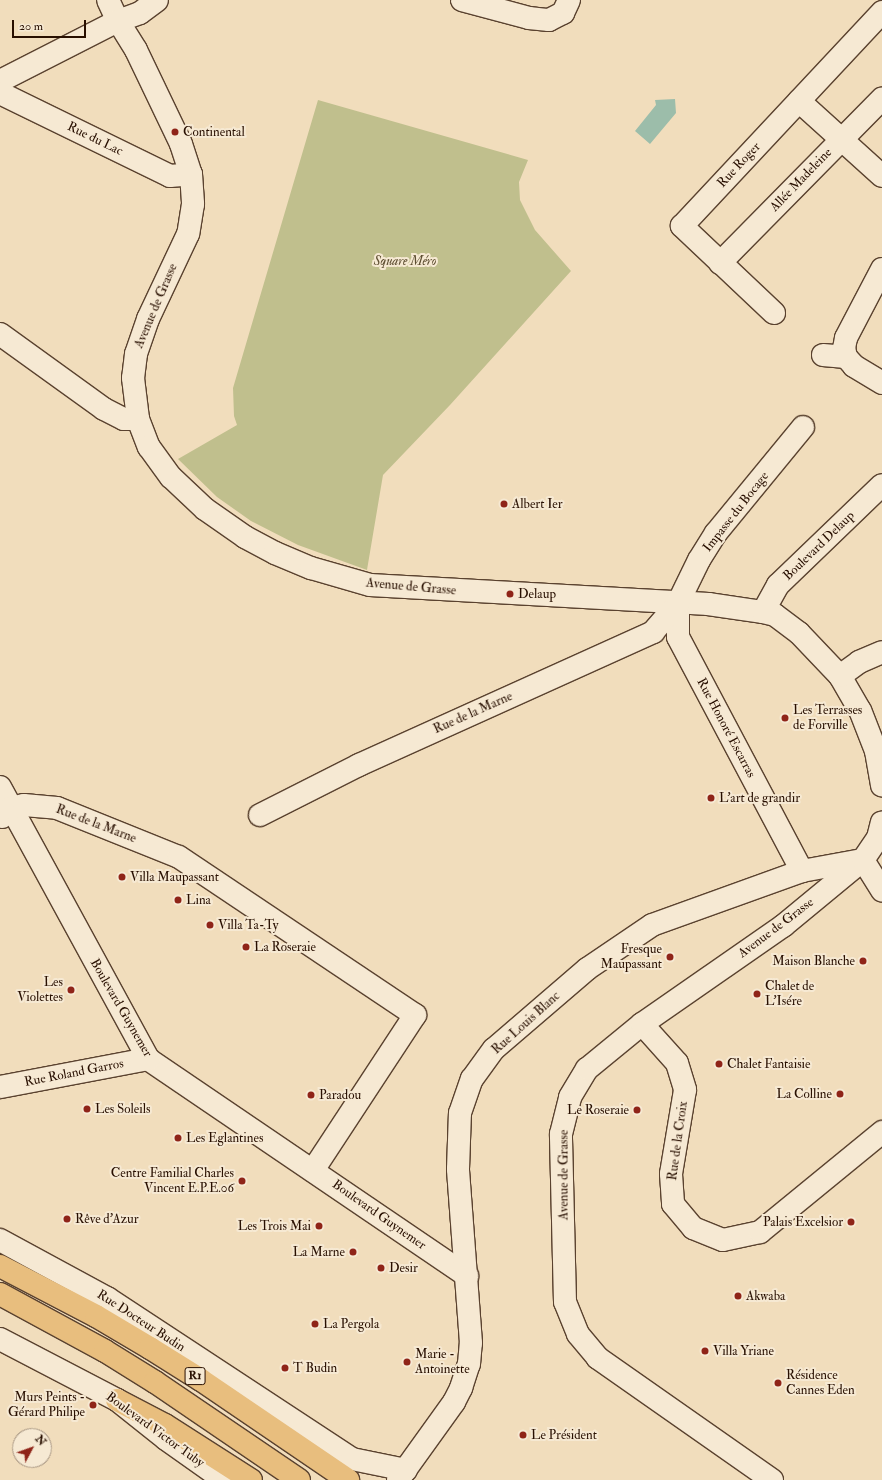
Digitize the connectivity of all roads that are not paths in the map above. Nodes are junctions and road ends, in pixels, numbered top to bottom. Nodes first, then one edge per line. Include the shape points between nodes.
1 (108, 0) edge
2 (158, 0) edge
3 (462, 0) edge
4 (569, 0) edge
5 (882, 12) edge
6 (118, 21) junction
7 (0, 81) edge
8 (0, 93) edge
9 (882, 98) edge
10 (799, 101) junction
11 (841, 139) junction
12 (191, 174) junction
13 (882, 176) edge
14 (720, 263) junction
15 (882, 269) edge
16 (774, 313) dead end
17 (0, 334) edge
18 (823, 355) dead end
19 (846, 357) junction
20 (882, 382) edge
21 (138, 419) junction
22 (803, 427) dead end
23 (882, 485) edge
24 (678, 603) junction
25 (763, 612) junction
26 (882, 652) edge
27 (840, 676) junction
28 (882, 785) edge
29 (0, 787) edge
30 (5, 814) edge
31 (260, 816) dead end
32 (882, 822) edge
33 (872, 856) edge
34 (802, 871) junction
35 (882, 890) edge
36 (642, 1024) junction
37 (148, 1059) junction
38 (0, 1087) edge
39 (882, 1132) edge
40 (313, 1170) junction
41 (0, 1240) edge
42 (0, 1266) edge
43 (467, 1276) junction
44 (0, 1294) edge
45 (0, 1338) edge
46 (117, 1400) junction
47 (402, 1475) edge
48 (224, 1480) edge
49 (251, 1480) edge
50 (299, 1480) edge
51 (348, 1480) edge
52 (772, 1480) edge

1 - 6 street, Avenue de Grasse
2 - 6 street via 140,12
3 - 4 street via 529,18 550,20 563,13
5 - 10 street, Rue Roger
6 - 7 street
6 - 12 street, Avenue de Grasse via 136,50 181,144
8 - 12 street, Rue du Lac via 170,176
9 - 11 street, Allée Madeleine
10 - 11 street
10 - 14 street, Rue Roger via 682,226
11 - 13 street
11 - 14 street, Allée Madeleine
12 - 21 street, Avenue de Grasse via 193,204 188,234 148,319 136,354 134,378
14 - 16 street, Rue Roger
15 - 19 street via 846,338
17 - 21 street via 104,409 124,419
18 - 19 street
19 - 20 street via 854,366
21 - 24 street, Avenue de Grasse via 148,447 171,477 205,508 245,537 311,568 370,585
22 - 24 street, Impasse du Bocage via 716,533 699,560
23 - 25 street, Boulevard Delaup via 778,585
24 - 25 street, Avenue de Grasse via 708,604
24 - 31 street, Rue de la Marne via 653,632 359,765
24 - 34 street, Rue Honoré Escarras via 678,637
25 - 27 street, Avenue de Grasse via 775,615 799,633
26 - 27 street via 858,662
27 - 28 street, Avenue de Grasse via 860,710 876,751
29 - 30 street, Boulevard Guynemer
30 - 37 street, Boulevard Guynemer
30 - 40 street, Rue de la Marne via 24,805 57,808 179,857 415,1014
32 - 33 street, Avenue de Grasse
33 - 34 street, Rue Louis Blanc
33 - 35 street
33 - 36 street, Avenue de Grasse via 783,926
34 - 43 street, Rue Louis Blanc via 652,925 587,969 494,1049 472,1079 460,1113 458,1169
36 - 39 street, Rue de la Croix via 677,1063 685,1090 671,1174 673,1204 694,1228 724,1240 760,1232
36 - 52 street, Avenue de Grasse via 587,1069 570,1097 561,1134 566,1302 578,1334 598,1358
37 - 38 street, Rue Roland Garros
37 - 40 street, Boulevard Guynemer
40 - 43 street, Boulevard Guynemer
41 - 47 street, Rue Docteur Budin via 107,1298 352,1459
42 - 51 highway, R1 via 150,1348
43 - 47 street, Rue Louis Blanc via 471,1343 469,1364 454,1402
44 - 50 highway, R1 via 105,1351 155,1382
45 - 46 street, Boulevard Victor Tuby
46 - 48 street, Boulevard Victor Tuby
46 - 49 highway via 165,1425

